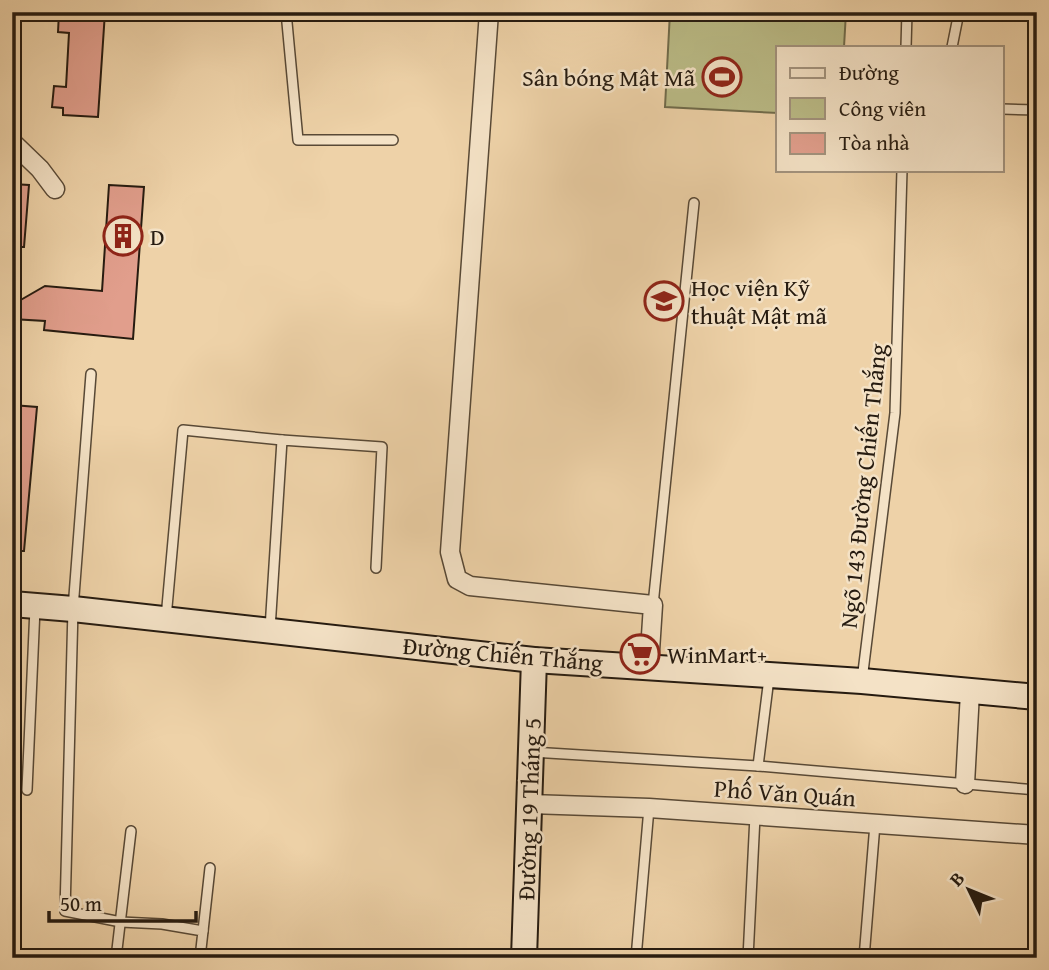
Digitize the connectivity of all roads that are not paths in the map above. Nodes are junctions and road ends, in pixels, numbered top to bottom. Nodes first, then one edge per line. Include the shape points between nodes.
1 (286, 12) edge
2 (489, 12) edge
3 (907, 12) edge
4 (959, 12) edge
5 (906, 46) edge
6 (952, 46) edge
7 (1004, 109) edge
8 (1037, 110) edge
9 (393, 140) dead end
10 (12, 142) edge
11 (902, 172) edge
12 (55, 188) dead end
13 (694, 203) dead end
14 (91, 374) dead end
15 (282, 440) junction
16 (376, 568) dead end
17 (23, 605) edge
18 (653, 605) junction
19 (73, 609) junction
20 (166, 620) junction
21 (270, 630) junction
22 (534, 660) junction
23 (649, 666) junction
24 (770, 676) junction
25 (862, 681) junction
26 (970, 692) junction
27 (1037, 697) edge
28 (530, 752) junction
29 (758, 766) junction
30 (965, 784) junction
31 (27, 790) dead end
32 (1037, 790) edge
33 (530, 804) junction
34 (649, 808) junction
35 (755, 816) junction
36 (875, 824) junction
37 (131, 831) dead end
38 (1037, 835) edge
39 (210, 868) dead end
40 (121, 922) junction
41 (203, 931) junction
42 (116, 958) edge
43 (200, 958) edge
44 (524, 958) edge
45 (636, 958) edge
46 (748, 958) edge
47 (864, 958) edge

1 - 9 lane via 298,141
2 - 18 street via 452,561 457,579 470,586
3 - 5 lane
4 - 6 lane
7 - 8 lane
10 - 12 street
11 - 25 lane, Ngõ 143 Đường Chiến Thắng via 895,412
13 - 18 lane
14 - 19 lane
15 - 16 lane via 382,447
15 - 20 lane via 183,430
15 - 21 lane
17 - 19 street, Đường Chiến Thắng
17 - 31 lane
18 - 23 street
19 - 20 street, Đường Chiến Thắng
19 - 40 lane via 65,911
20 - 21 street, Đường Chiến Thắng
21 - 22 street, Đường Chiến Thắng
22 - 23 street, Đường Chiến Thắng
22 - 28 street, Đường 19 Tháng 5
23 - 24 street, Đường Chiến Thắng
24 - 25 street, Đường Chiến Thắng
24 - 29 lane
25 - 26 street, Đường Chiến Thắng
26 - 27 street, Đường Chiến Thắng
26 - 30 street
28 - 29 lane
28 - 33 street, Đường 19 Tháng 5
29 - 30 lane
30 - 32 lane
33 - 34 street, Phố Văn Quán
33 - 44 street, Đường 19 Tháng 5
34 - 35 street, Phố Văn Quán
34 - 45 lane
35 - 36 street, Phố Văn Quán
35 - 46 lane
36 - 38 street, Phố Văn Quán
36 - 47 lane
37 - 40 lane
39 - 41 lane
40 - 41 lane
40 - 42 lane
41 - 43 lane

